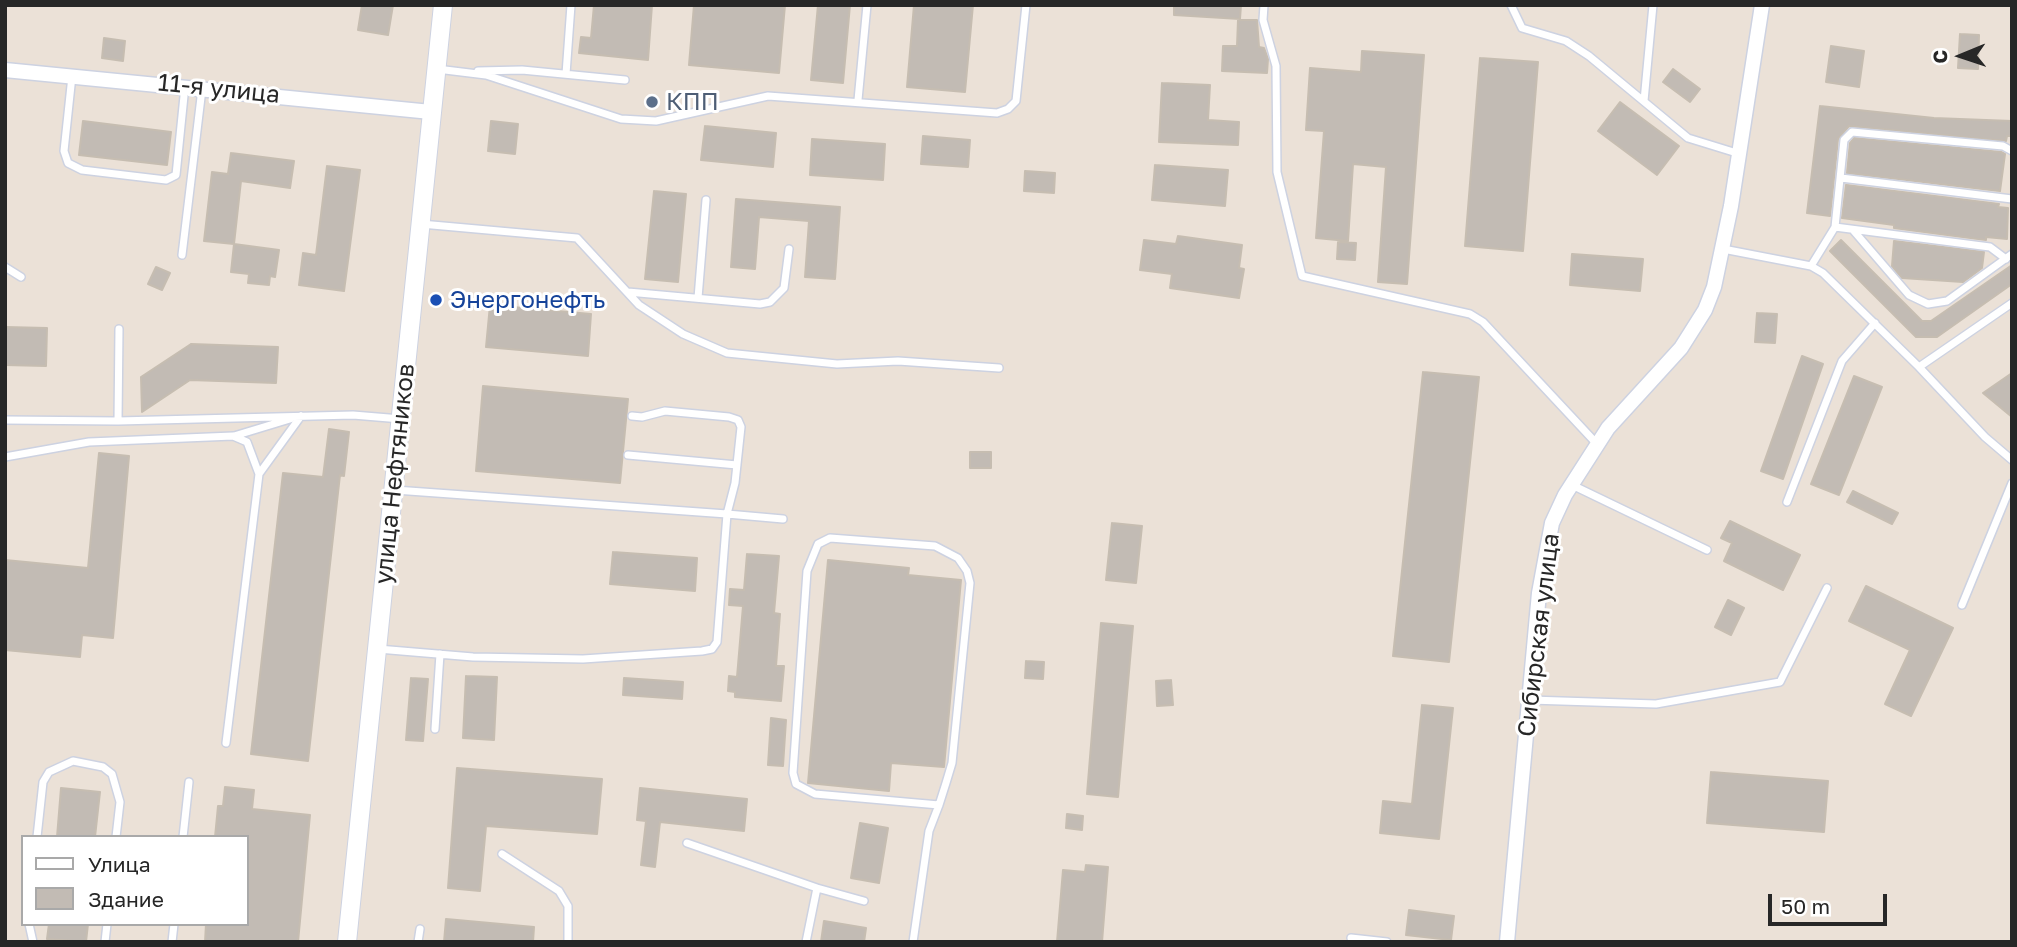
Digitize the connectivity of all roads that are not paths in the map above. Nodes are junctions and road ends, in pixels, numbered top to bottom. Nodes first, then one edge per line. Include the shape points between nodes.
1 (443, 5) edge
2 (571, 5) edge
3 (867, 5) edge
4 (1026, 5) edge
5 (1264, 5) edge
6 (1511, 5) edge
7 (1653, 5) edge
8 (1762, 5) edge
9 (436, 69) junction
10 (5, 70) edge
11 (470, 72) junction
12 (566, 74) junction
13 (72, 75) junction
14 (625, 80) dead end
15 (186, 86) junction
16 (202, 88) junction
17 (858, 100) junction
18 (1644, 101) junction
19 (432, 112) junction
20 (2012, 151) edge
21 (1741, 155) junction
22 (1841, 178) junction
23 (2012, 199) edge
24 (706, 200) dead end
25 (420, 224) junction
26 (1835, 227) junction
27 (1853, 230) junction
28 (789, 249) dead end
29 (1723, 249) junction
30 (182, 255) dead end
31 (2009, 256) edge
32 (1811, 266) junction
33 (5, 267) edge
34 (21, 277) dead end
35 (627, 292) junction
36 (698, 299) junction
37 (2012, 303) edge
38 (1875, 323) junction
39 (119, 329) dead end
40 (1919, 367) junction
41 (999, 368) dead end
42 (301, 416) junction
43 (632, 416) dead end
44 (5, 419) edge
45 (401, 419) junction
46 (118, 421) junction
47 (233, 436) junction
48 (1597, 444) junction
49 (628, 455) dead end
50 (5, 457) edge
51 (2012, 460) edge
52 (737, 465) junction
53 (259, 474) junction
54 (2012, 483) edge
55 (1571, 484) junction
56 (394, 489) junction
57 (1787, 502) dead end
58 (727, 514) junction
59 (783, 519) dead end
60 (1707, 550) dead end
61 (1826, 588) dead end
62 (1962, 605) dead end
63 (377, 649) junction
64 (440, 654) junction
65 (1530, 700) junction
66 (435, 729) dead end
67 (226, 743) dead end
68 (189, 782) dead end
69 (939, 805) junction
70 (37, 835) edge
71 (116, 835) edge
72 (183, 835) edge
73 (687, 843) dead end
74 (502, 854) dead end
75 (817, 888) junction
76 (864, 901) dead end
77 (420, 929) dead end
78 (1351, 938) dead end
79 (347, 942) edge
80 (418, 942) edge
81 (568, 942) edge
82 (806, 942) edge
83 (912, 942) edge
84 (1387, 942) edge
85 (1507, 942) edge

1 - 9 street, улица Нефтяников
2 - 12 lane
3 - 17 lane
4 - 17 lane via 1019,87 1016,101 1008,109 997,113
5 - 48 lane via 1263,20 1276,66 1277,172 1302,276 1469,314 1483,322
6 - 18 lane via 1522,28 1566,41
7 - 18 lane
8 - 21 street, Сибирская улица
9 - 11 lane
9 - 19 street, улица Нефтяников
10 - 13 street, 11-я улица
11 - 12 lane
11 - 17 lane via 621,119 665,120 768,96
12 - 14 lane
13 - 15 street, 11-я улица
13 - 15 lane via 64,151 68,163 82,170 166,180 176,175
15 - 16 street, 11-я улица
16 - 19 street, 11-я улица
16 - 30 lane
18 - 21 lane via 1688,138
19 - 25 street, улица Нефтяников
20 - 22 lane via 2003,146 1852,132 1844,141
21 - 29 street, Сибирская улица
22 - 23 lane
22 - 26 lane
24 - 36 lane
25 - 35 lane via 577,238
25 - 45 street, улица Нефтяников
26 - 27 lane
26 - 32 lane
27 - 31 lane via 1990,247
27 - 31 lane via 1909,295 1928,304 1947,301
28 - 36 lane via 784,288 770,302
29 - 32 lane
29 - 48 street, Сибирская улица via 1714,287 1695,329
32 - 38 lane via 1841,288
33 - 34 lane
35 - 36 lane
35 - 41 lane via 682,334 739,356
37 - 40 lane
38 - 40 lane
38 - 57 lane via 1842,361
39 - 46 lane
40 - 51 lane
42 - 45 lane
42 - 46 lane
42 - 47 lane
42 - 53 lane
43 - 52 lane via 665,411 738,421
44 - 46 lane
45 - 56 street, улица Нефтяников
47 - 50 lane via 89,442
47 - 53 lane via 247,442
48 - 55 street, Сибирская улица
49 - 52 lane
52 - 58 lane
53 - 67 lane
54 - 62 lane
55 - 60 lane
55 - 65 street, Сибирская улица via 1552,523 1545,556
56 - 58 lane
56 - 63 street, улица Нефтяников
58 - 59 lane
58 - 64 lane via 712,649 583,659
61 - 65 lane via 1780,682 1656,704
63 - 64 lane
63 - 79 street, улица Нефтяников
64 - 66 lane
65 - 85 street, Сибирская улица
68 - 72 lane
69 - 69 lane via 952,763 970,583 967,571 958,558 934,546 830,538 818,544 807,571 793,773 796,784 815,794
69 - 83 lane via 929,831
70 - 71 lane via 43,782 49,772 73,761 103,767 112,775 120,802
73 - 75 lane
74 - 81 lane via 559,891 568,906
75 - 76 lane
75 - 82 lane
77 - 80 lane
78 - 84 lane

